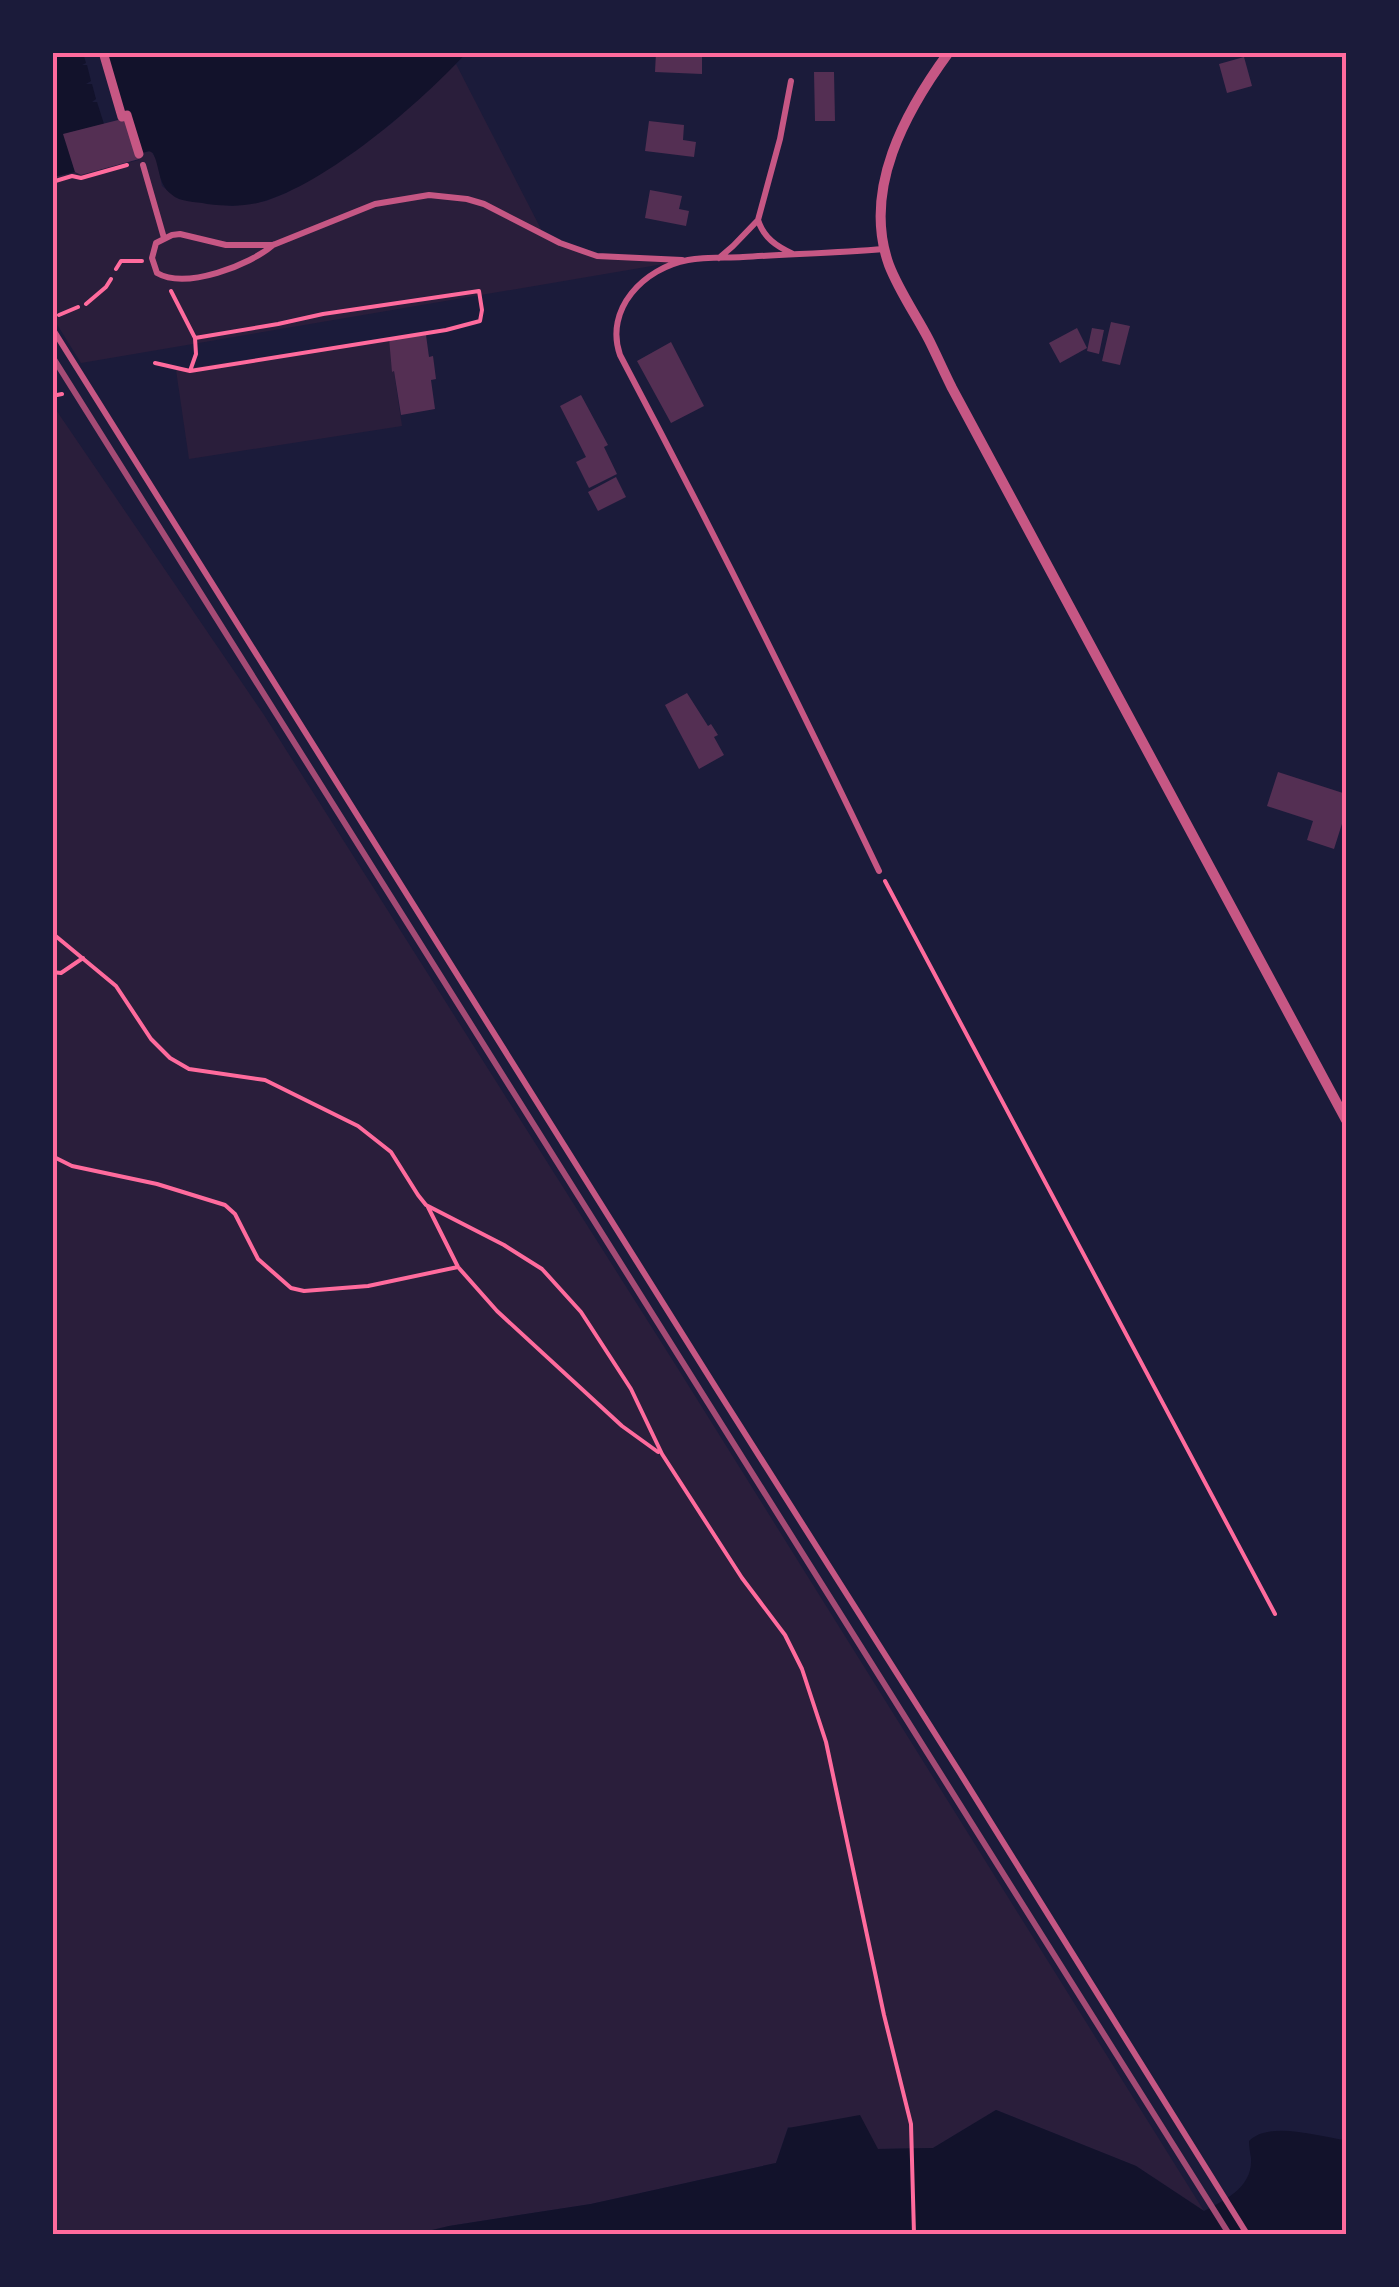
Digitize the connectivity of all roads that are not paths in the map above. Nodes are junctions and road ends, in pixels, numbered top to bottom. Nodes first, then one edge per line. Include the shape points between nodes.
1 (103, 52) edge
2 (949, 52) edge
3 (791, 81) dead end
4 (139, 154) dead end
5 (143, 165) dead end
6 (758, 220) junction
7 (164, 238) junction
8 (274, 244) junction
9 (884, 249) junction
10 (794, 254) junction
11 (718, 259) junction
12 (687, 260) junction
13 (53, 324) edge
14 (879, 871) road end
15 (1346, 1120) edge
16 (1247, 2234) edge

1 - 4 street
2 - 9 street via 888,163 880,211
3 - 6 lane
5 - 7 lane
6 - 10 lane via 769,239
6 - 11 lane
7 - 8 lane
7 - 8 lane via 152,261 165,278 188,279 249,262
8 - 12 lane via 375,204 430,195 484,204 597,256
9 - 10 lane
9 - 15 street via 952,388
10 - 11 lane
11 - 12 lane
12 - 14 lane via 629,295 616,320 618,350
13 - 16 lane

